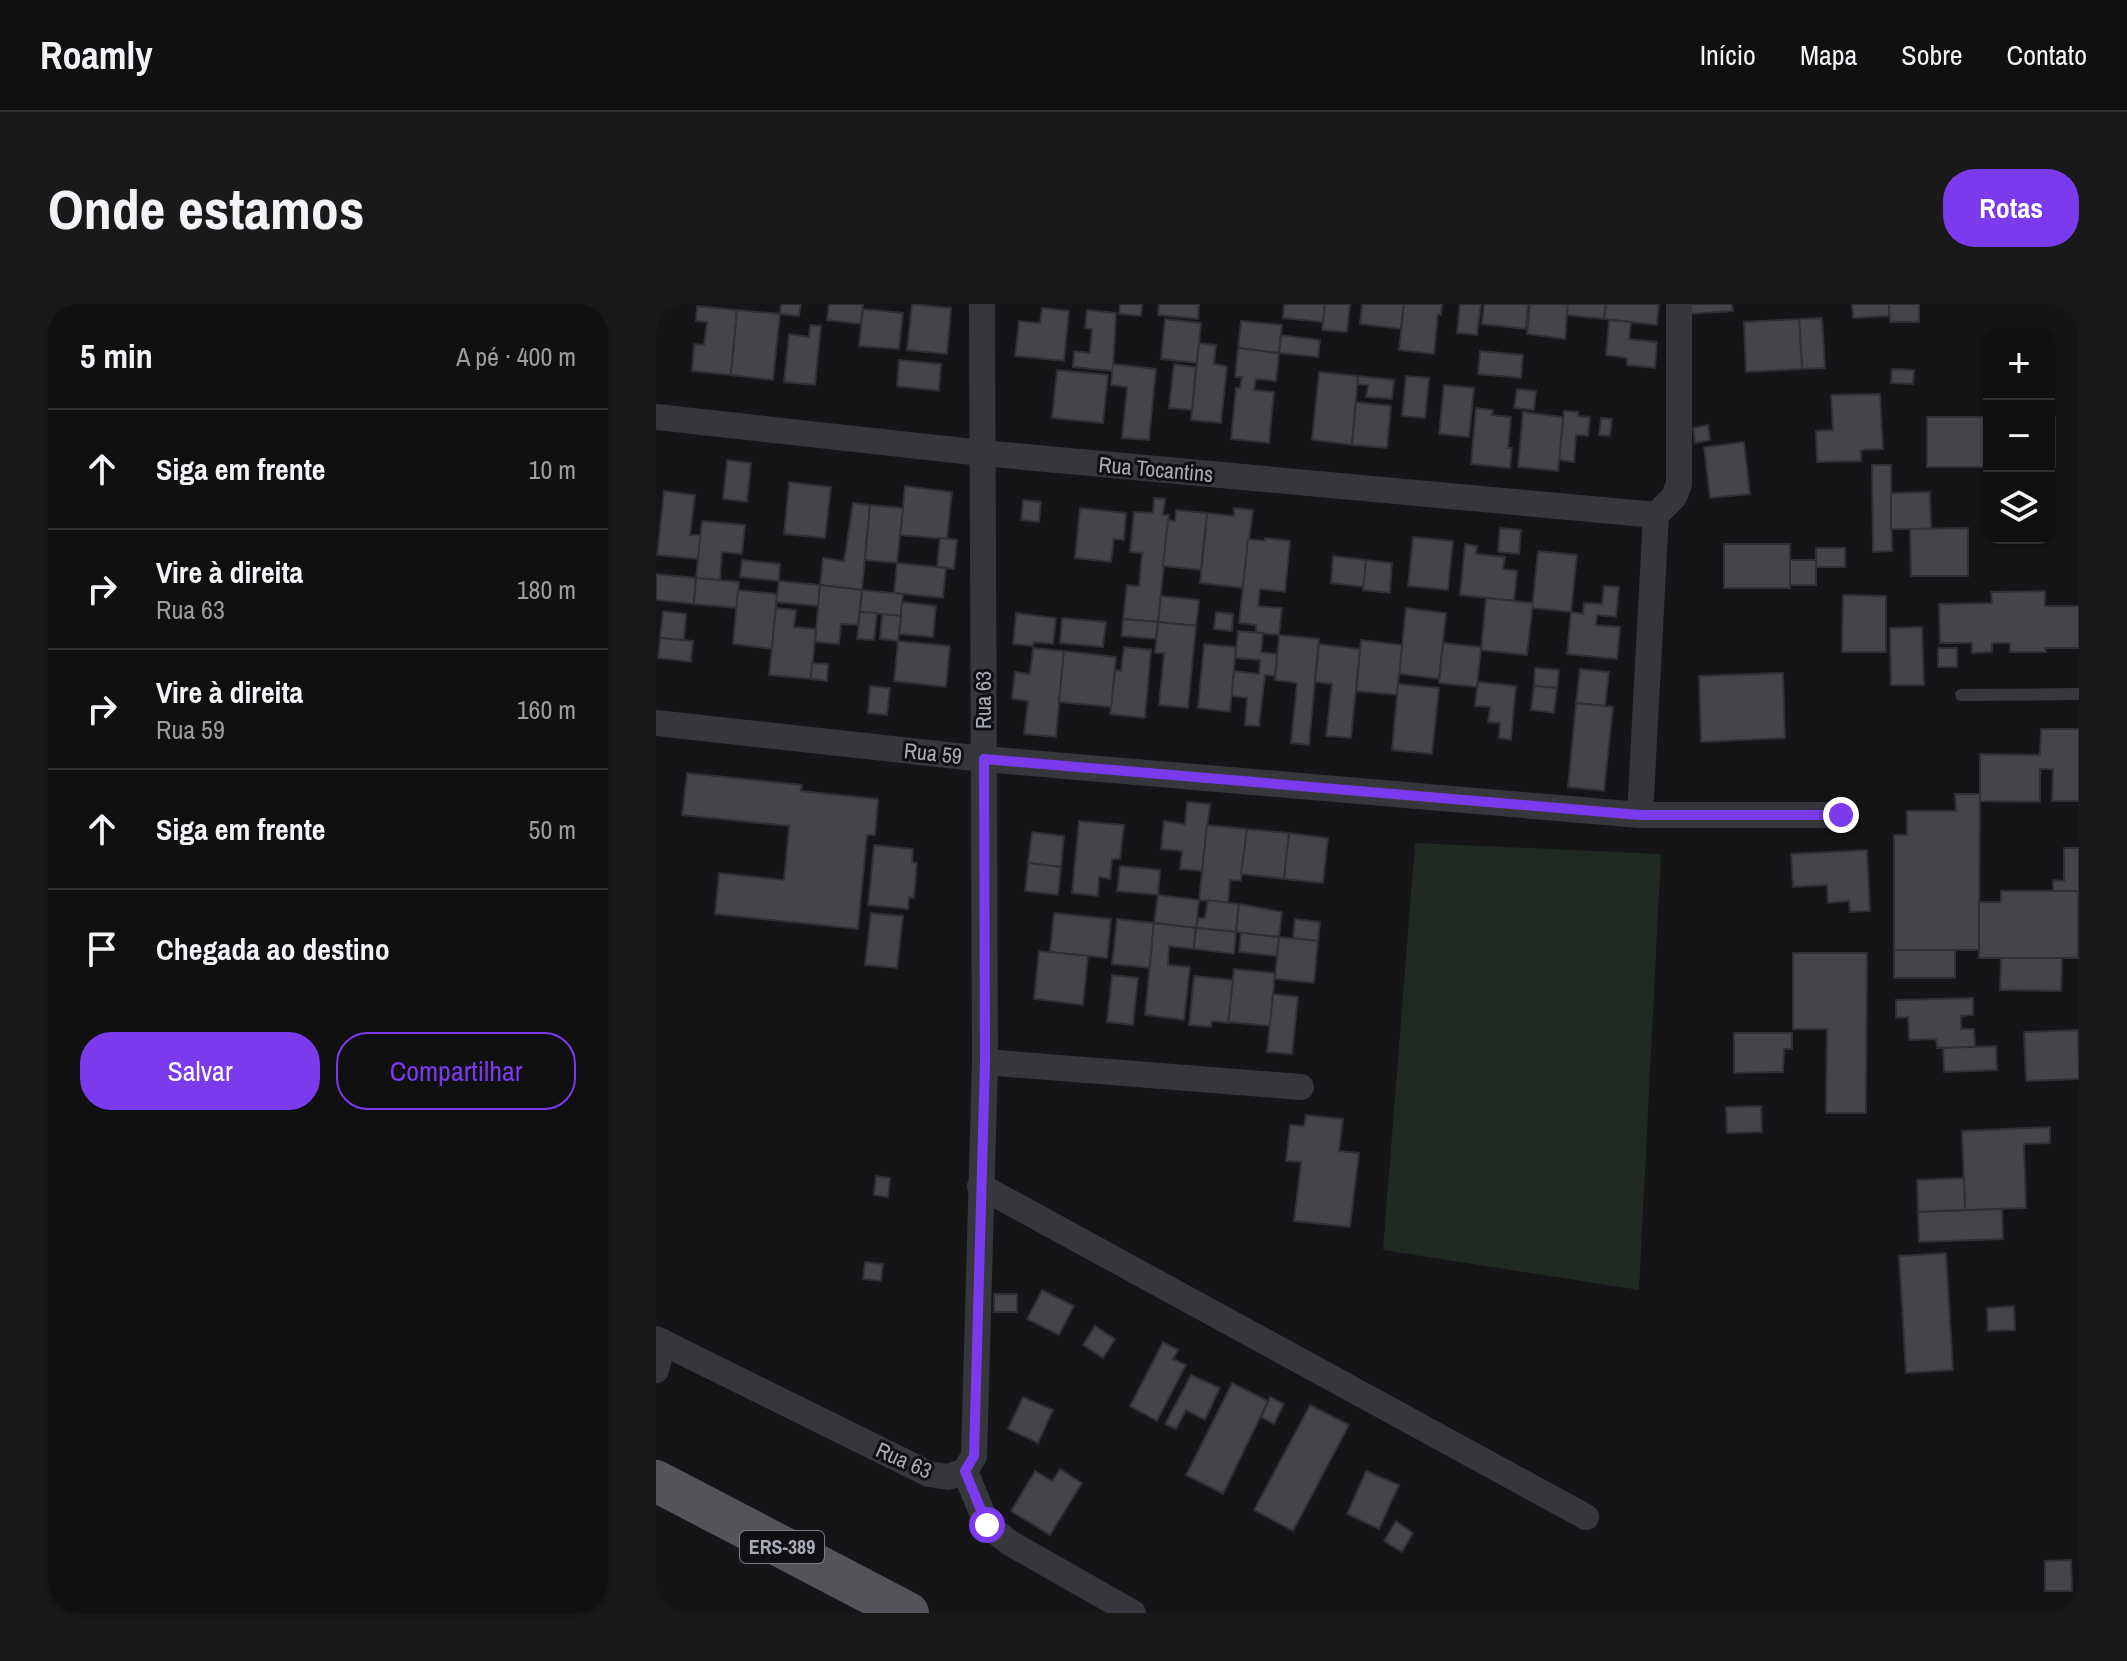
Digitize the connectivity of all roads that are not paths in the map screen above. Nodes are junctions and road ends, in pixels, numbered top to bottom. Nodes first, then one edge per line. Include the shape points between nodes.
1 (982, 304) edge
2 (1679, 304) edge
3 (656, 417) edge
4 (982, 453) junction
5 (1656, 515) junction
6 (2079, 694) edge
7 (1961, 695) dead end
8 (656, 723) edge
9 (984, 759) junction
10 (1640, 815) junction
11 (1841, 815) dead end
12 (985, 1062) junction
13 (1301, 1087) dead end
14 (980, 1186) junction
15 (659, 1341) edge
16 (656, 1370) edge
17 (965, 1471) junction
18 (656, 1481) edge
19 (1586, 1517) dead end
20 (908, 1613) edge
21 (1133, 1613) edge

1 - 4 street, Rua 63
2 - 5 street via 1679,484
3 - 4 street, Rua Tocantins
4 - 5 street, Rua Tocantins
4 - 9 street, Rua 63
5 - 10 street
6 - 7 lane
8 - 9 street, Rua 59
9 - 10 street, Rua 59
9 - 12 street, Rua 63
10 - 11 street, Rua 59
12 - 13 street
12 - 14 street, Rua 63
14 - 17 street, Rua 63 via 974,1456
14 - 19 street
15 - 16 street
15 - 17 street, Rua 63 via 929,1474 948,1477
17 - 21 street via 987,1525
18 - 20 main road, ERS-389

